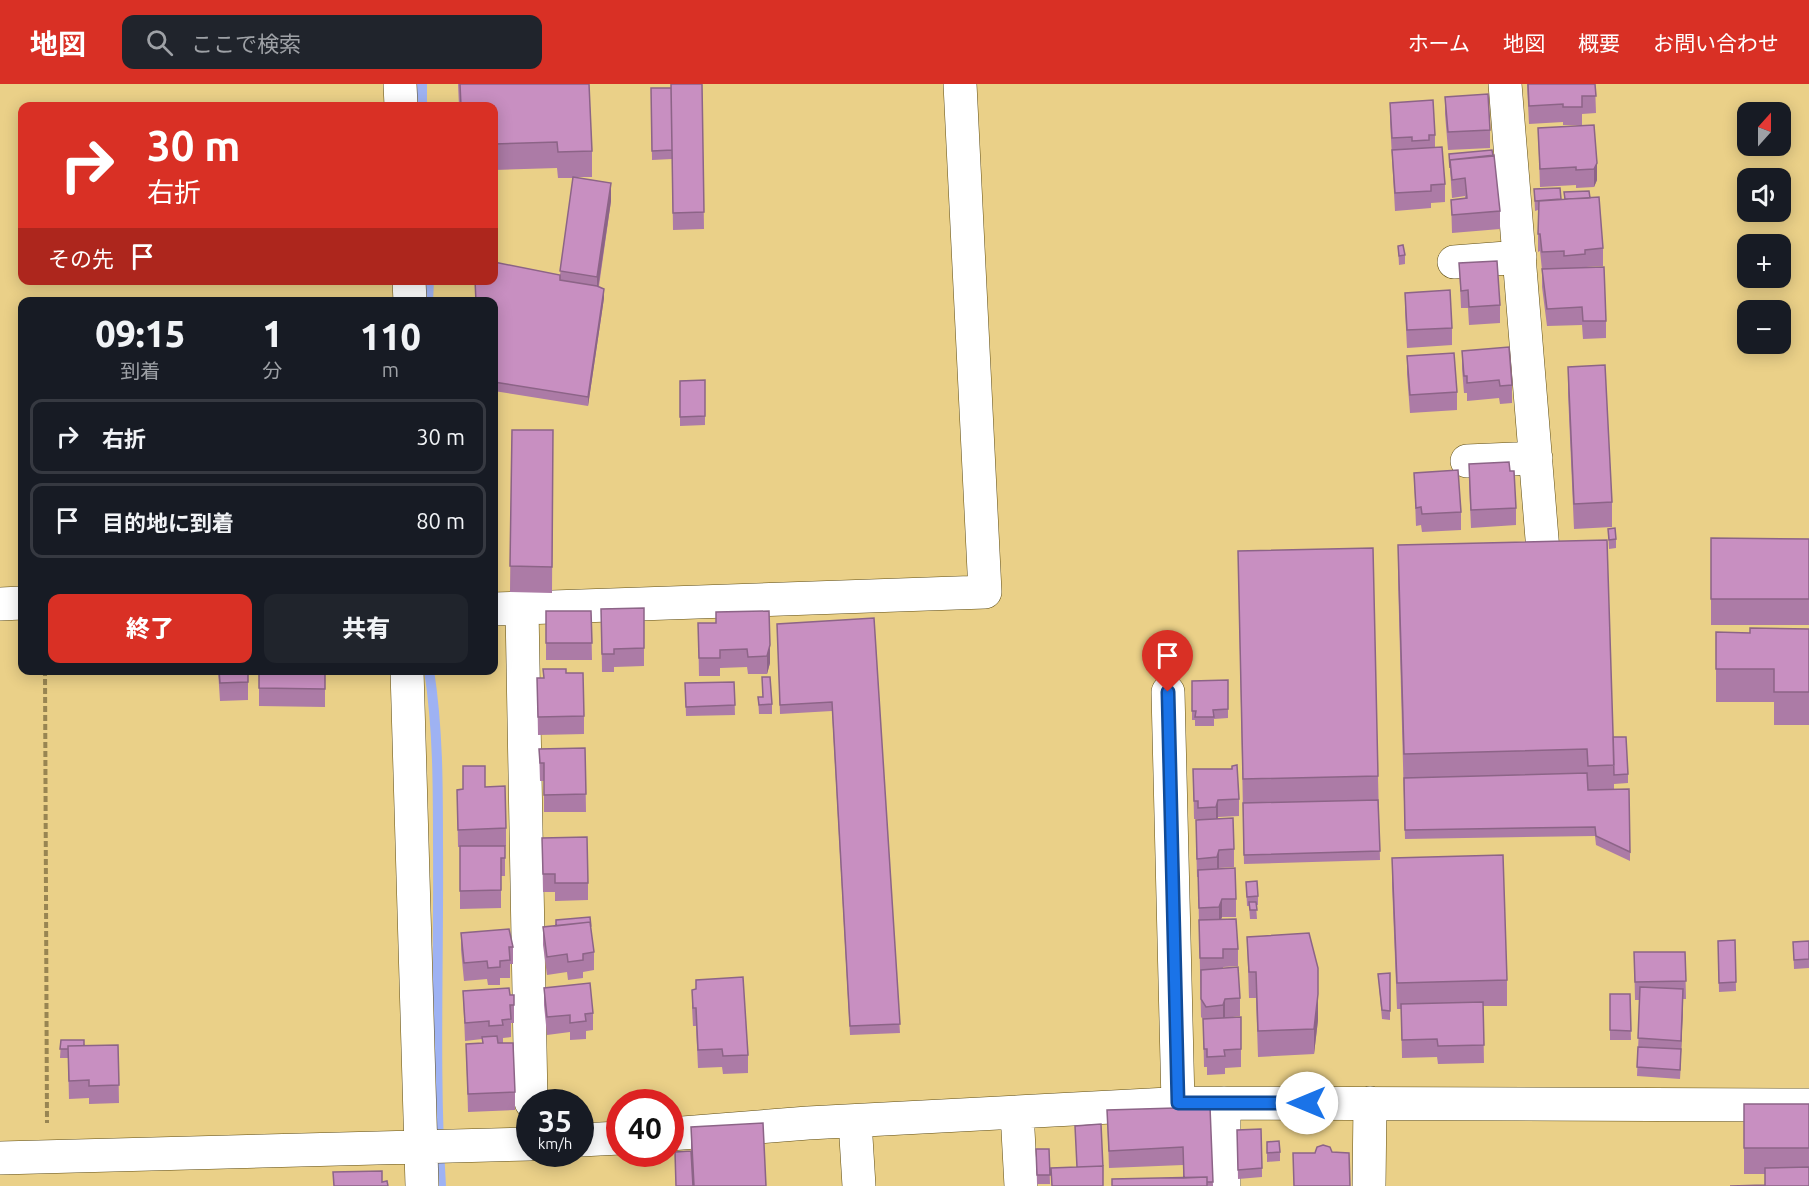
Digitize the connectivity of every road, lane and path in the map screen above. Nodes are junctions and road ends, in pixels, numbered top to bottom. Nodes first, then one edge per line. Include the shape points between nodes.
1 (400, 84) edge
2 (960, 84) edge
3 (1506, 84) edge
4 (401, 102) edge
5 (1520, 257) junction
6 (1454, 262) dead end
7 (1536, 458) junction
8 (1467, 461) dead end
9 (1543, 551) edge
10 (18, 603) edge
11 (0, 604) edge
12 (508, 609) edge
13 (45, 675) edge
14 (407, 675) edge
15 (1168, 692) dead end
16 (530, 1089) edge
17 (1178, 1103) junction
18 (1224, 1103) junction
19 (1370, 1104) junction
20 (1809, 1105) edge
21 (1017, 1112) junction
22 (855, 1121) junction
23 (684, 1133) edge
24 (516, 1143) edge
25 (432, 1145) junction
26 (0, 1158) edge
27 (47, 1158) junction
28 (422, 1186) edge
29 (859, 1186) edge
30 (1021, 1186) edge
31 (1224, 1186) edge
32 (1369, 1186) edge

1 - 4 street
2 - 12 street via 985,592
3 - 5 street
5 - 6 street
5 - 7 street
7 - 8 street
7 - 9 street
10 - 11 street
12 - 16 street
13 - 27 path
14 - 25 street
15 - 17 street
17 - 18 street
17 - 21 street
18 - 19 street
18 - 31 street
19 - 20 street
19 - 32 street
21 - 22 street
21 - 30 street
22 - 23 street
22 - 29 street
24 - 25 street
25 - 27 street
25 - 28 street
26 - 27 street

